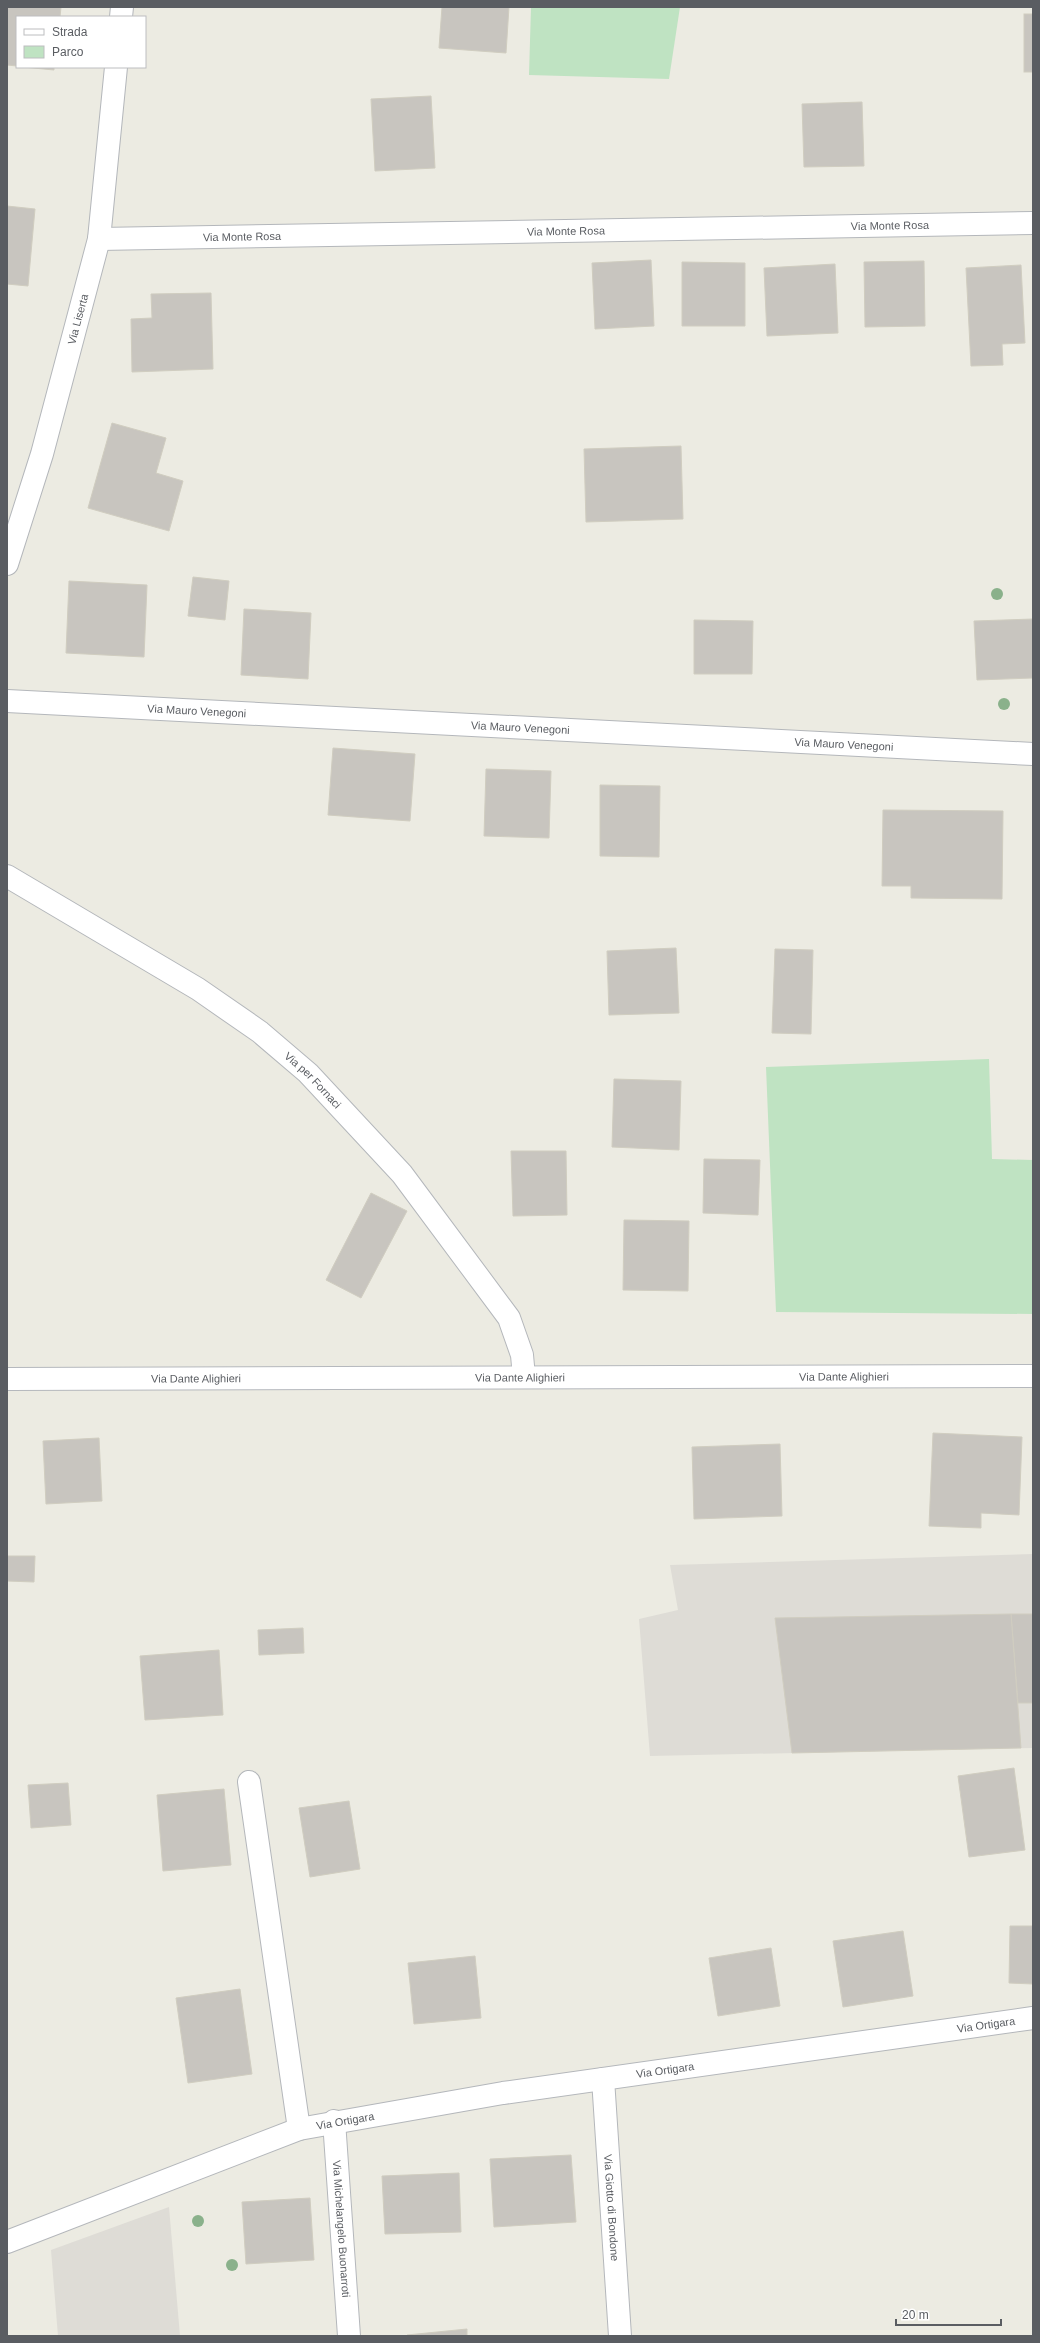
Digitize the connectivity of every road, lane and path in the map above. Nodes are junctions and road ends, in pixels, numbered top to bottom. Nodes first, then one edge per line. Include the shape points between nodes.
1 (116, 68) edge
2 (1033, 223) edge
3 (99, 239) junction
4 (7, 564) edge
5 (7, 701) edge
6 (1033, 754) edge
7 (7, 876) edge
8 (1033, 1376) edge
9 (524, 1377) junction
10 (7, 1379) edge
11 (248, 1782) dead end
12 (1033, 2018) edge
13 (603, 2079) junction
14 (334, 2121) junction
15 (299, 2129) junction
16 (7, 2242) edge
17 (350, 2336) edge
18 (620, 2336) edge

1 - 3 street, Via Liserta
2 - 3 street, Via Monte Rosa
3 - 4 street, Via Liserta via 42,454
5 - 6 street, Via Mauro Venegoni
7 - 9 street, Via per Fornaci via 198,989 260,1032 308,1073 402,1174 509,1318 522,1355
8 - 9 street, Via Dante Alighieri
9 - 10 street, Via Dante Alighieri
11 - 15 street
12 - 13 street, Via Ortigara
13 - 14 street, Via Ortigara
13 - 18 street, Via Giotto di Bondone
14 - 15 street, Via Ortigara
14 - 17 street, Via Michelangelo Buonarroti
15 - 16 street, Via Ortigara

